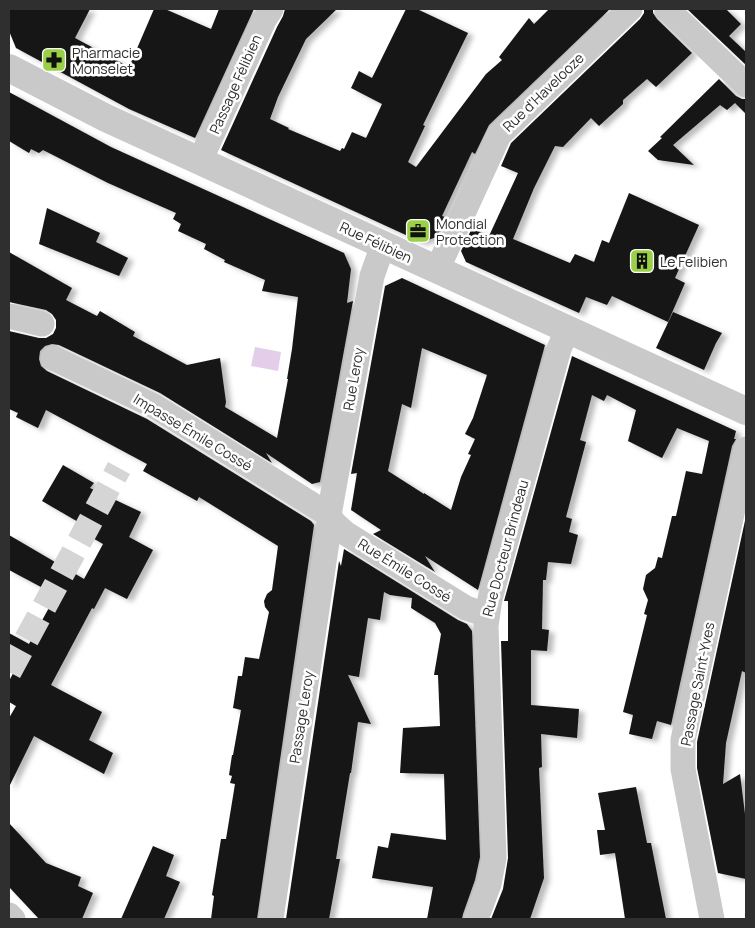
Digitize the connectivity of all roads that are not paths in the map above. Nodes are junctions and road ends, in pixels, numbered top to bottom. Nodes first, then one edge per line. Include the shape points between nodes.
1 (271, 9) edge
2 (630, 9) edge
3 (667, 9) edge
4 (9, 68) edge
5 (746, 85) edge
6 (200, 161) junction
7 (383, 245) junction
8 (437, 270) junction
9 (9, 316) edge
10 (42, 324) dead end
11 (567, 330) junction
12 (53, 358) dead end
13 (746, 411) edge
14 (746, 449) edge
15 (329, 515) junction
16 (487, 613) junction
17 (9, 915) edge
18 (13, 919) edge
19 (271, 919) edge
20 (476, 919) edge
21 (712, 919) edge

1 - 6 street, Passage Félibien
2 - 8 street, Rue d'Havelooze via 499,136
3 - 5 street
4 - 6 street, Rue Félibien
6 - 7 street, Rue Félibien
7 - 8 street, Rue Félibien
7 - 15 street, Rue Leroy via 372,276
8 - 11 street, Rue Félibien
9 - 10 street
11 - 13 street, Rue Félibien
11 - 16 street, Rue Docteur Brindeau via 556,358
12 - 15 street, Impasse Émile Cossé via 154,406
14 - 21 street, Passage Saint-Yves via 683,740 684,769
15 - 16 street, Rue Émile Cossé via 345,533 466,608
15 - 19 street, Passage Leroy
16 - 20 street, Rue Docteur Brindeau via 494,858 489,884
17 - 18 street

